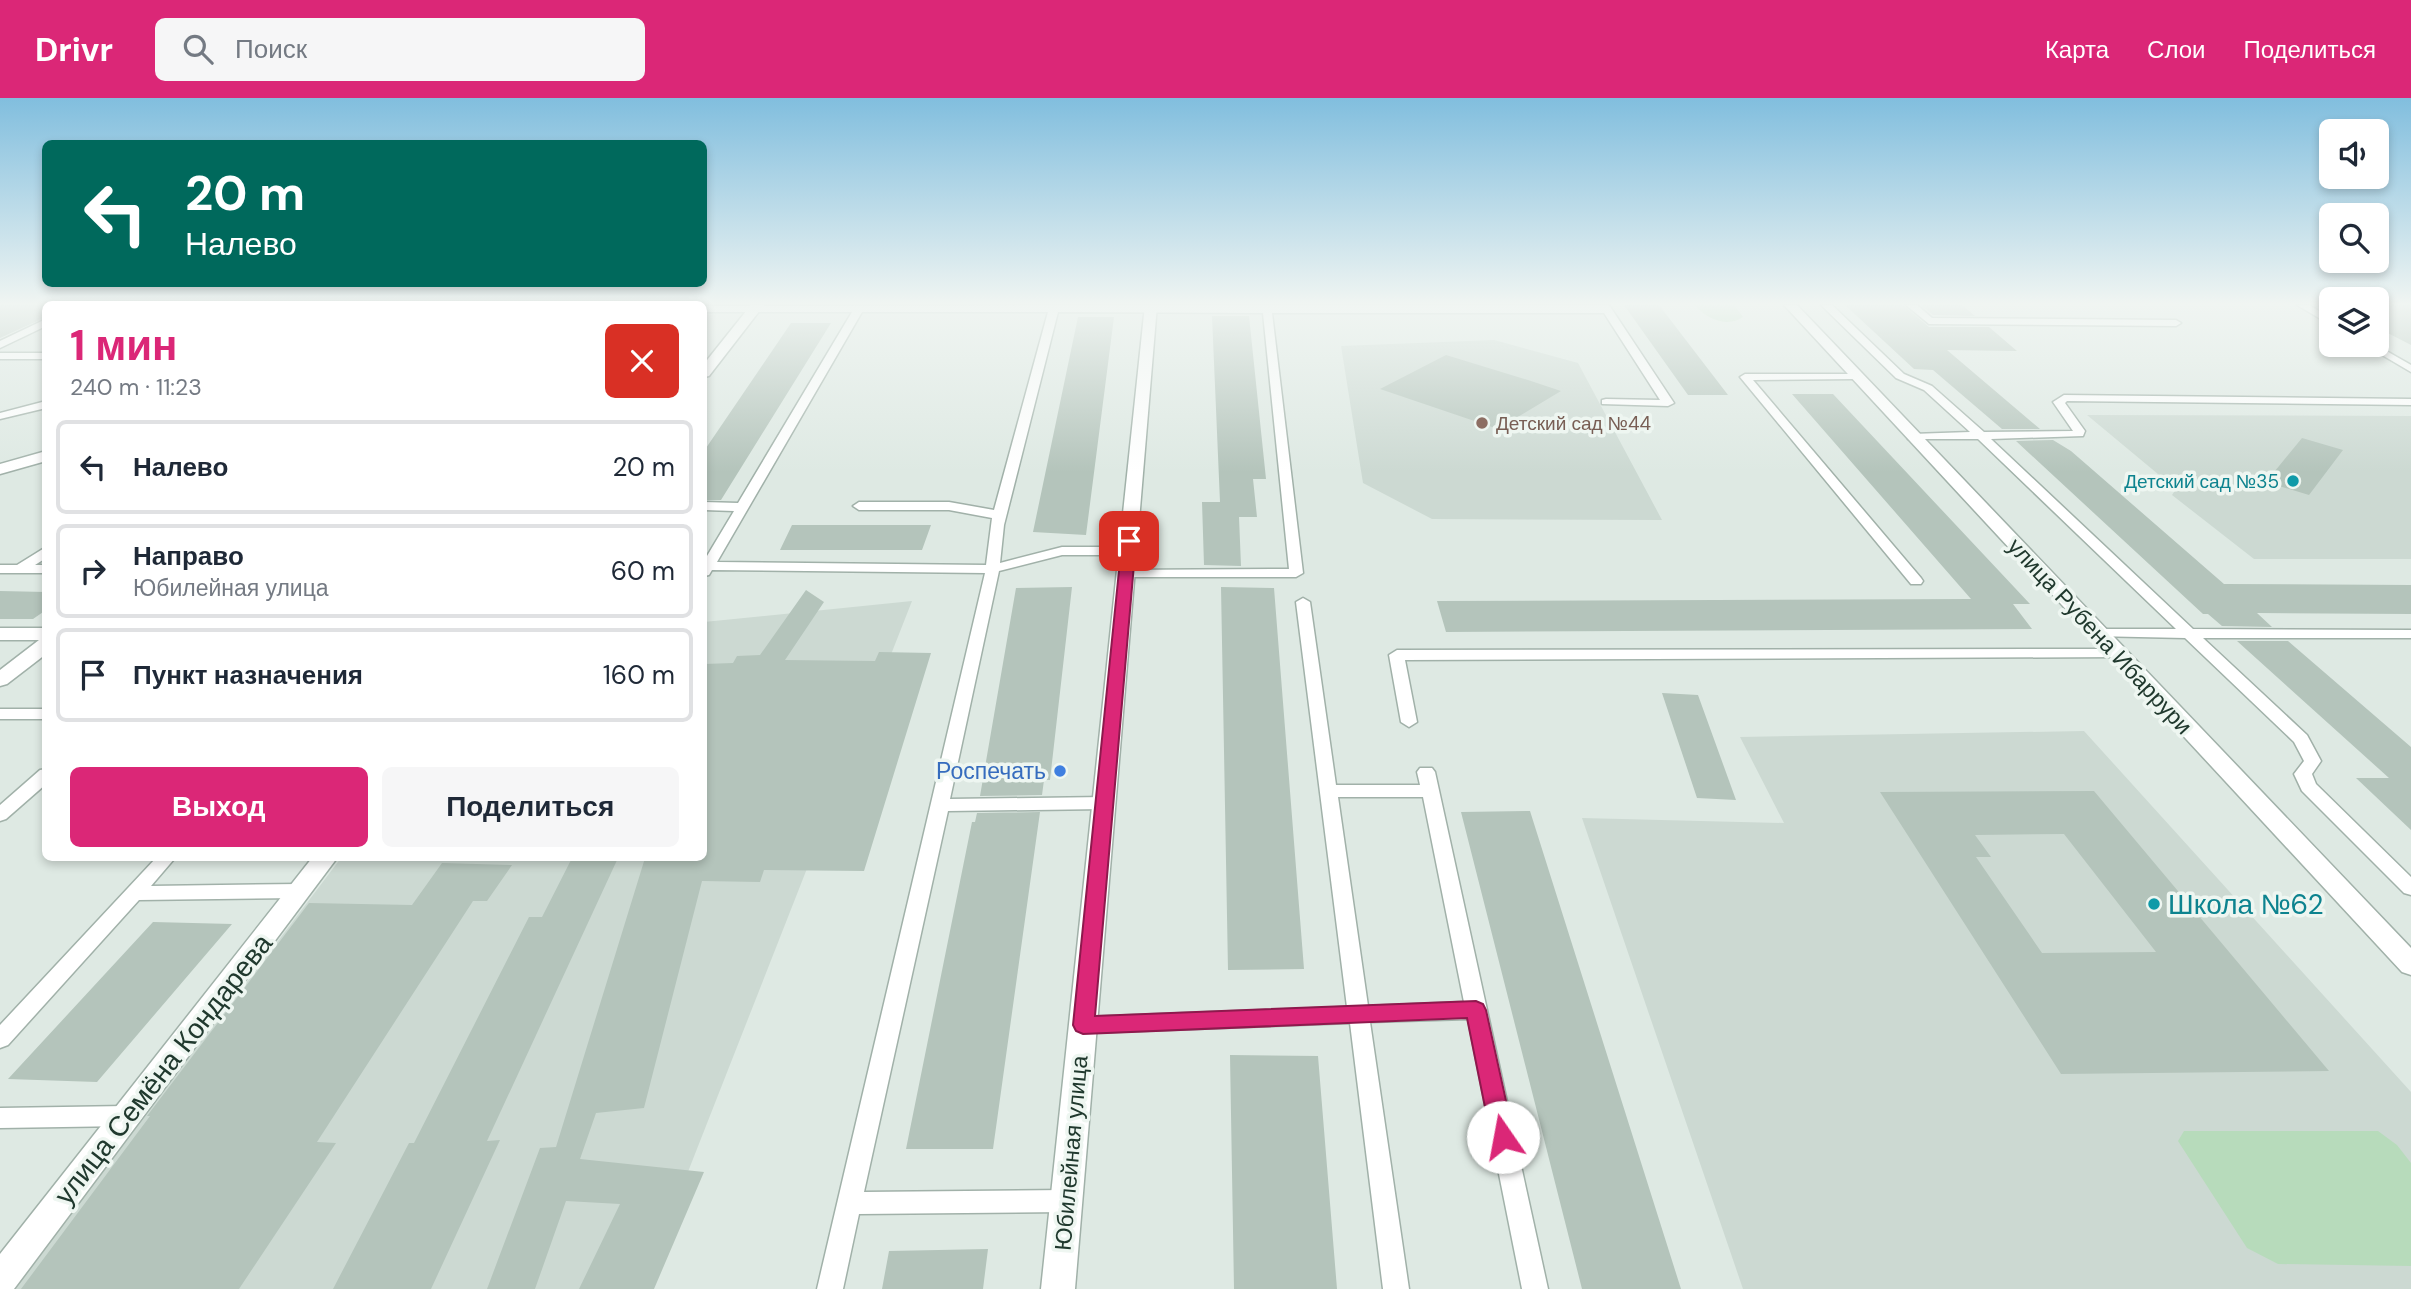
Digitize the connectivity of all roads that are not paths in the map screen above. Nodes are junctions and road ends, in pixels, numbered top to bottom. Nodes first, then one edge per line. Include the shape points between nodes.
1 (829, 361) edge
2 (1040, 361) edge
3 (1146, 361) edge
4 (1273, 361) edge
5 (1640, 361) edge
6 (1840, 361) edge
7 (1884, 361) edge
8 (1854, 376) junction
9 (1606, 402) dead end
10 (2411, 402) edge
11 (42, 405) edge
12 (0, 416) edge
13 (1912, 437) junction
14 (1982, 437) junction
15 (42, 457) edge
16 (0, 469) edge
17 (707, 506) edge
18 (859, 506) dead end
19 (742, 507) junction
20 (999, 515) junction
21 (42, 554) edge
22 (1127, 562) junction
23 (707, 567) edge
24 (0, 569) edge
25 (20, 569) junction
26 (42, 569) edge
27 (707, 569) edge
28 (992, 569) junction
29 (1916, 581) dead end
30 (1303, 602) dead end
31 (2096, 633) junction
32 (2187, 633) junction
33 (0, 634) edge
34 (42, 634) edge
35 (2411, 634) edge
36 (42, 647) edge
37 (2117, 654) junction
38 (0, 680) edge
39 (0, 714) edge
40 (42, 714) edge
41 (1409, 722) dead end
42 (42, 778) edge
43 (1329, 791) junction
44 (1104, 803) junction
45 (940, 805) junction
46 (0, 815) edge
47 (163, 861) edge
48 (323, 861) edge
49 (2411, 888) edge
50 (300, 891) junction
51 (134, 893) junction
52 (2411, 965) edge
53 (1476, 1010) junction
54 (1359, 1014) junction
55 (1083, 1025) junction
56 (0, 1039) edge
57 (126, 1116) junction
58 (0, 1118) edge
59 (1066, 1201) junction
60 (849, 1203) junction
61 (0, 1280) edge
62 (830, 1289) edge
63 (1058, 1289) edge
64 (1396, 1289) edge
65 (1535, 1289) edge

1 - 19 lane
2 - 20 lane
3 - 22 street, Юбилейная улица
4 - 22 lane via 1296,573
5 - 9 lane via 1668,403
6 - 8 street, улица Рубена Ибаррури
7 - 14 lane via 1900,376 1927,388
8 - 13 street, улица Рубена Ибаррури
8 - 29 lane via 1745,377
10 - 14 lane via 2064,398 2059,402 2079,434
11 - 12 lane
13 - 14 lane
13 - 31 street, улица Рубена Ибаррури
14 - 32 lane
15 - 16 street
17 - 19 lane
18 - 20 lane via 949,506
19 - 23 lane
20 - 28 lane
21 - 25 lane
22 - 28 lane via 1062,551
22 - 44 street, Юбилейная улица
24 - 25 lane
25 - 26 lane
27 - 28 lane
28 - 45 lane
30 - 43 lane
31 - 32 lane
31 - 37 street, улица Рубена Ибаррури
32 - 35 lane
32 - 49 lane via 2301,739 2313,761 2303,774 2308,788
33 - 34 street
36 - 38 street
37 - 41 lane via 1397,655
37 - 52 street, улица Рубена Ибаррури
39 - 40 lane
42 - 46 lane
43 - 53 lane via 1427,781
43 - 54 lane
44 - 45 lane
44 - 55 street, Юбилейная улица
45 - 60 lane
47 - 51 lane
48 - 50 street, улица Семёна Кондарева
50 - 51 lane
50 - 57 street, улица Семёна Кондарева
51 - 56 lane
53 - 54 lane
53 - 65 lane
54 - 55 lane
54 - 64 lane
55 - 59 street, Юбилейная улица
57 - 58 lane
57 - 61 street, улица Семёна Кондарева
59 - 60 lane
59 - 63 street, Юбилейная улица
60 - 62 lane

